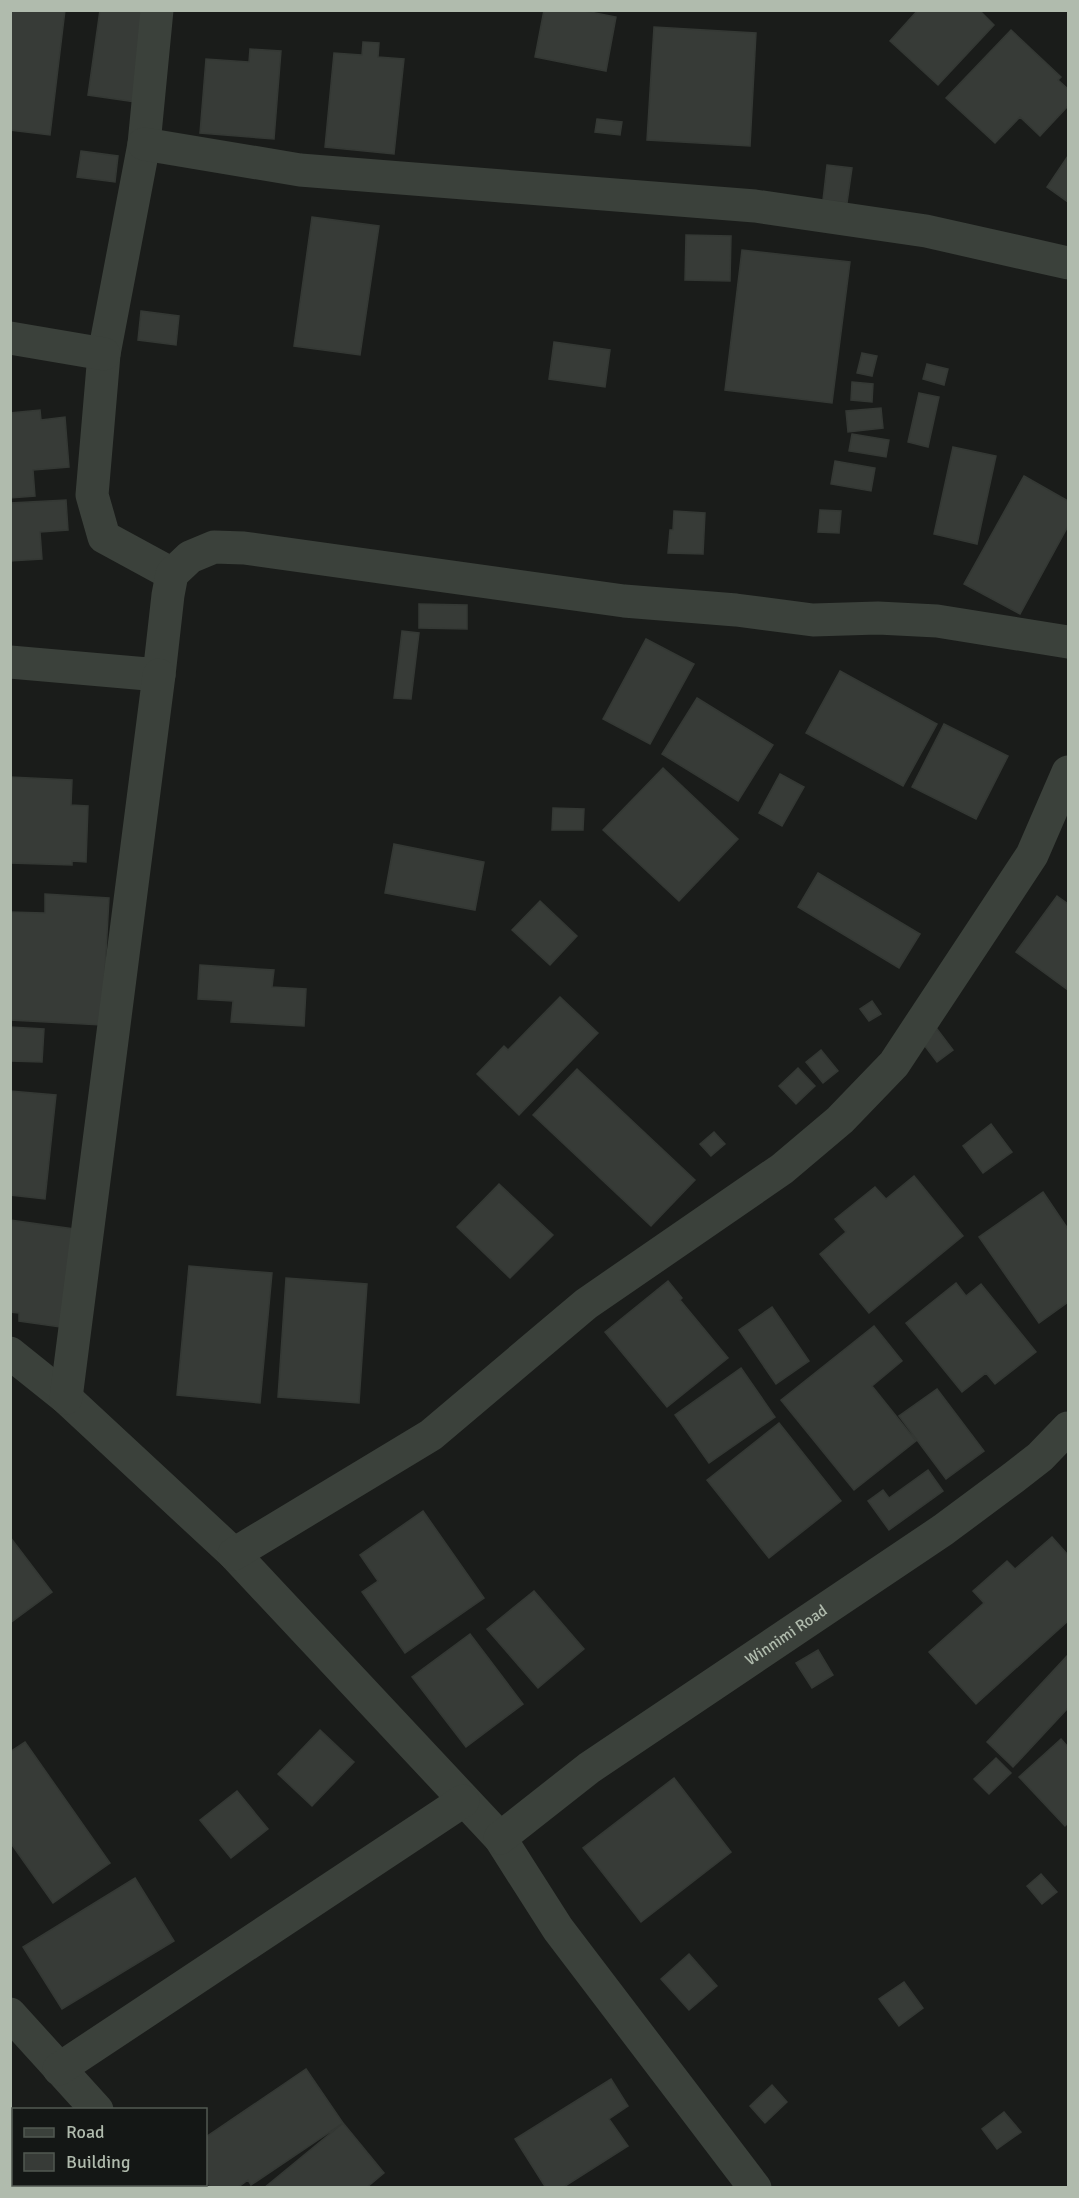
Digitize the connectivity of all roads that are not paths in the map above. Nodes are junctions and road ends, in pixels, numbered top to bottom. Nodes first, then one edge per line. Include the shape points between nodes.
1 (157, 10) edge
2 (144, 144) junction
3 (1068, 263) edge
4 (10, 338) edge
5 (104, 354) junction
6 (172, 574) junction
7 (1068, 642) edge
8 (10, 662) edge
9 (159, 675) junction
10 (1068, 772) edge
11 (10, 1353) edge
12 (66, 1398) junction
13 (1068, 1428) edge
14 (234, 1554) junction
15 (463, 1801) junction
16 (500, 1838) junction
17 (10, 2014) edge
18 (59, 2069) junction
19 (96, 2108) edge
20 (755, 2187) edge

1 - 2 street
2 - 3 street via 300,170 755,206 926,231
2 - 5 street
4 - 5 street
5 - 6 street via 92,495 104,537
6 - 7 street via 190,557 214,547 244,548 624,601 813,620 937,621
6 - 9 street
8 - 9 street
9 - 12 street
10 - 14 street via 1032,855 894,1064 840,1120 783,1168 586,1304 431,1435
11 - 12 street
12 - 14 street
13 - 16 street, Winnimi Road via 1040,1456 943,1530 589,1768
14 - 15 street
15 - 16 street
15 - 18 street
16 - 20 street via 558,1929
17 - 18 street
18 - 19 street

